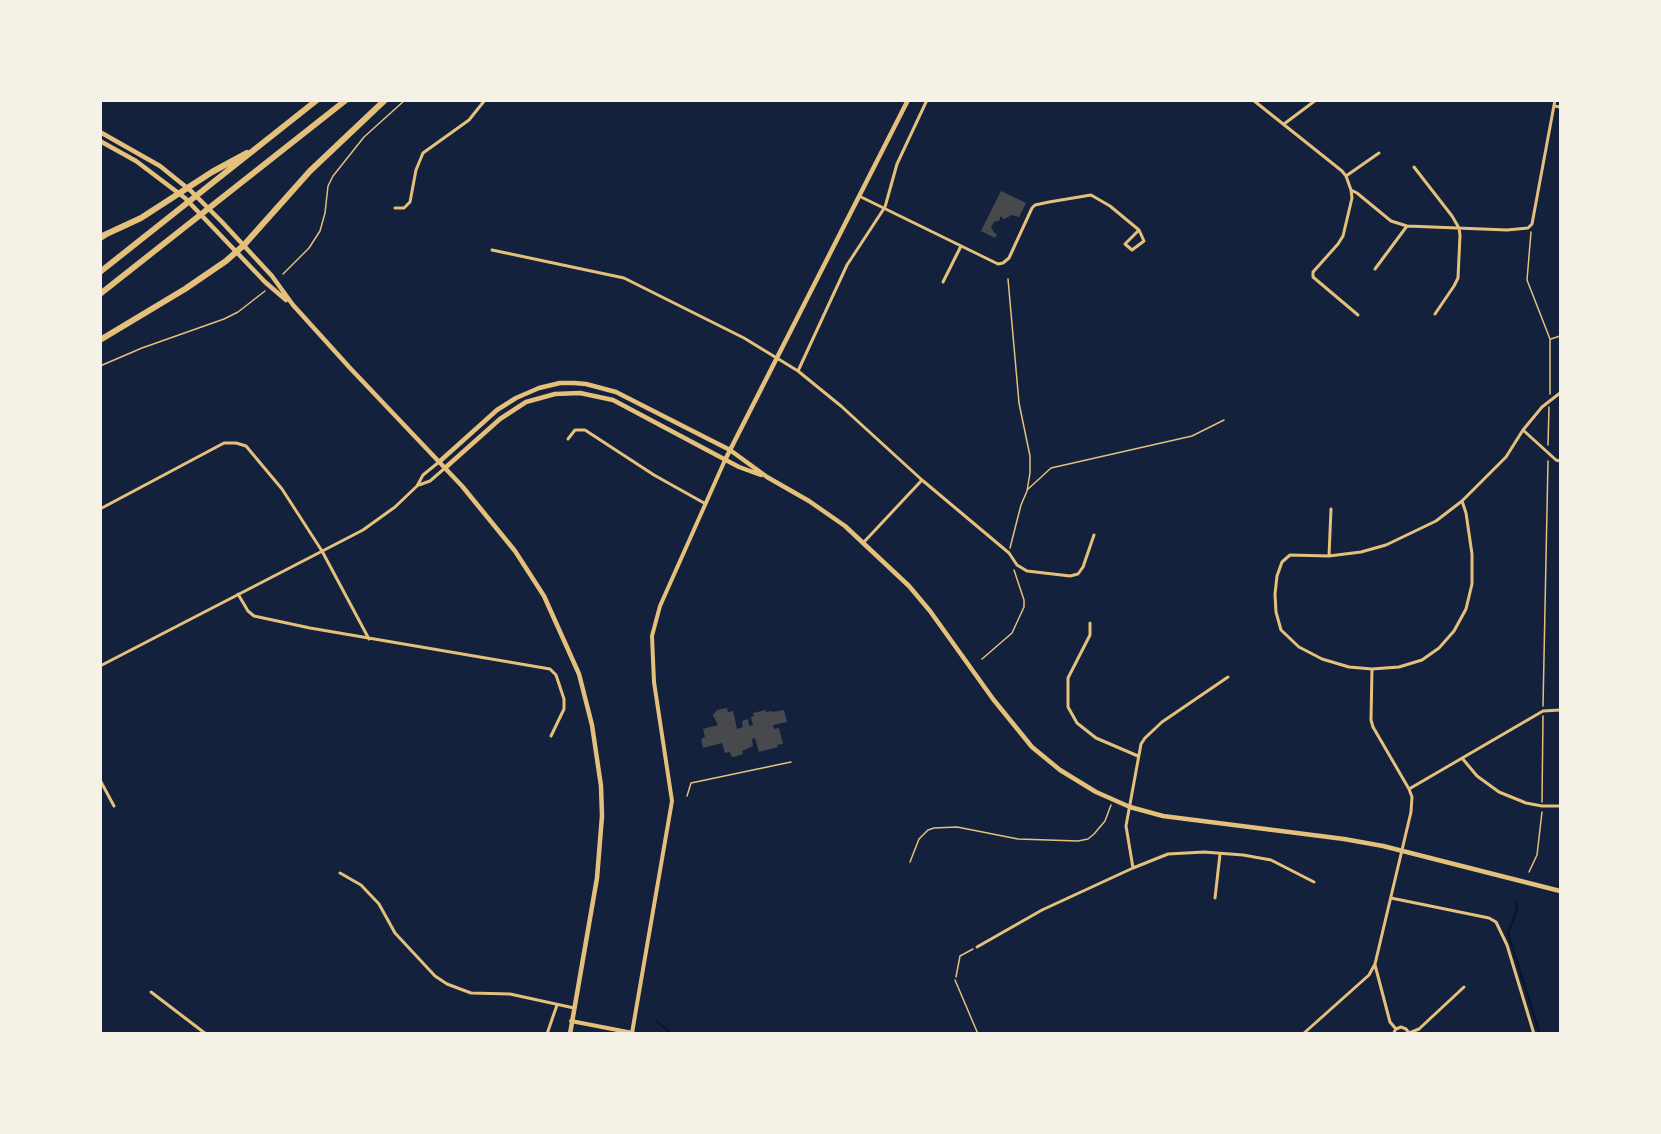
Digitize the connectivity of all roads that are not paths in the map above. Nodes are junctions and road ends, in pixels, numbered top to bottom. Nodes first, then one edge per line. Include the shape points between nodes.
1 (317, 100) edge
2 (345, 100) edge
3 (385, 100) edge
4 (485, 100) edge
5 (908, 100) edge
6 (927, 100) edge
7 (1253, 100) edge
8 (1316, 100) edge
9 (1555, 100) edge
10 (1554, 106) junction
11 (1560, 107) edge
12 (1284, 124) junction
13 (100, 132) edge
14 (100, 141) edge
15 (263, 144) junction
16 (1379, 153) dead end
17 (1414, 166) dead end
18 (1346, 176) junction
19 (1351, 190) junction
20 (860, 196) junction
21 (885, 207) junction
22 (395, 208) dead end
23 (1407, 226) junction
24 (1459, 228) junction
25 (1139, 230) junction
26 (100, 239) edge
27 (244, 245) junction
28 (961, 246) junction
29 (492, 250) dead end
30 (236, 253) junction
31 (1375, 269) dead end
32 (100, 272) edge
33 (943, 282) dead end
34 (100, 294) edge
35 (293, 305) junction
36 (1435, 314) dead end
37 (1358, 315) dead end
38 (100, 340) edge
39 (778, 358) junction
40 (798, 371) junction
41 (1560, 393) edge
42 (1523, 430) junction
43 (568, 439) dead end
44 (730, 450) junction
45 (725, 460) junction
46 (1560, 461) edge
47 (440, 462) junction
48 (445, 468) junction
49 (766, 477) junction
50 (922, 480) junction
51 (417, 486) junction
52 (1461, 501) junction
53 (704, 503) junction
54 (100, 509) edge
55 (1331, 509) dead end
56 (1094, 535) dead end
57 (864, 542) junction
58 (322, 551) junction
59 (1329, 555) junction
60 (238, 594) junction
61 (1090, 623) dead end
62 (369, 639) junction
63 (100, 666) edge
64 (1372, 669) junction
65 (1228, 677) dead end
66 (1560, 710) edge
67 (551, 736) dead end
68 (1138, 756) junction
69 (1462, 758) junction
70 (100, 780) edge
71 (1409, 789) junction
72 (114, 806) dead end
73 (1560, 806) edge
74 (1130, 807) junction
75 (1402, 850) junction
76 (1220, 854) junction
77 (1133, 868) junction
78 (340, 873) dead end
79 (1314, 882) dead end
80 (1560, 891) edge
81 (1215, 898) dead end
82 (1391, 898) junction
83 (977, 947) road end
84 (1375, 964) junction
85 (1464, 987) dead end
86 (151, 992) dead end
87 (557, 1005) junction
88 (574, 1008) junction
89 (572, 1022) junction
90 (1396, 1029) junction
91 (1308, 1032) edge
92 (633, 1033) edge
93 (1409, 1033) edge
94 (206, 1034) edge
95 (547, 1034) edge
96 (570, 1034) edge
97 (1303, 1034) edge
98 (1393, 1034) edge
99 (1534, 1034) edge

1 - 15 highway
2 - 34 highway
3 - 27 highway via 310,171
4 - 22 street via 469,120 423,153 410,202 404,208
5 - 20 main road
6 - 21 street via 897,164
7 - 12 street
8 - 12 street
9 - 10 street
10 - 11 street
10 - 24 street via 1532,224 1508,230
12 - 18 street
13 - 27 main road via 160,166 191,191
14 - 30 main road via 151,171 185,198
15 - 26 highway
15 - 32 highway
16 - 18 street
17 - 24 street
18 - 19 street
19 - 23 street via 1390,221
19 - 37 street via 1343,236 1313,277
20 - 21 street
20 - 39 main road
21 - 28 street
21 - 40 street via 847,265
23 - 24 street
23 - 31 street
24 - 36 street via 1458,278
25 - 25 street via 1125,244 1132,250 1144,241
25 - 28 street via 1110,206 1085,194 1035,205 1004,263 998,264
27 - 30 highway
27 - 35 main road
28 - 33 street
29 - 39 street via 624,278
30 - 35 main road
30 - 38 highway
35 - 47 main road
39 - 40 street
39 - 44 main road
40 - 50 street
41 - 42 street
42 - 46 street
42 - 52 street via 1506,457
43 - 53 street via 575,429 585,430
44 - 45 main road
44 - 47 main road via 616,392 586,384 560,383 506,404
44 - 49 main road
45 - 48 main road via 613,400 566,393 541,397 500,418
45 - 49 main road
45 - 53 street
47 - 48 main road
47 - 51 street via 423,475
48 - 51 street
48 - 88 main road via 503,536 544,596 572,656 590,716 601,786 600,847
49 - 57 main road via 829,514
50 - 56 street via 1027,571 1078,574
50 - 57 street
51 - 58 street via 381,519
52 - 59 street via 1436,521 1386,545
52 - 64 street via 1472,554 1472,584 1466,609 1454,631 1422,660
53 - 92 street via 660,606 652,636 654,682 672,801
54 - 58 street via 224,442 236,443 246,446 282,489
55 - 59 street
57 - 74 main road via 930,611 1032,747 1078,782
58 - 60 street
58 - 62 street
59 - 64 street via 1290,555 1282,562 1275,594 1281,630 1299,647 1322,659
60 - 62 street via 254,616
60 - 63 street
61 - 68 street via 1090,635 1068,678 1068,707 1077,723 1096,738
62 - 67 street via 550,669 564,699 564,709
64 - 71 street via 1373,727
65 - 68 street via 1151,731
66 - 69 street via 1543,711
68 - 74 street
69 - 71 street
69 - 73 street via 1477,776 1499,792 1526,803
70 - 72 street
71 - 75 street via 1412,805
74 - 75 main road via 1163,816
74 - 77 street via 1126,826
75 - 80 main road
75 - 82 street
76 - 77 street via 1168,854
76 - 79 street via 1271,860
76 - 81 street
77 - 83 street via 1042,910
78 - 87 street via 361,885 379,904 395,933 447,984 471,993 510,994
82 - 84 street
82 - 99 street via 1496,922 1507,945
84 - 90 street via 1390,1022
84 - 91 street via 1369,975
85 - 93 street via 1419,1029
86 - 94 street
87 - 88 street
87 - 95 street
88 - 89 main road
89 - 92 street
89 - 96 main road
90 - 93 street via 1404,1028
90 - 98 street
91 - 97 street

